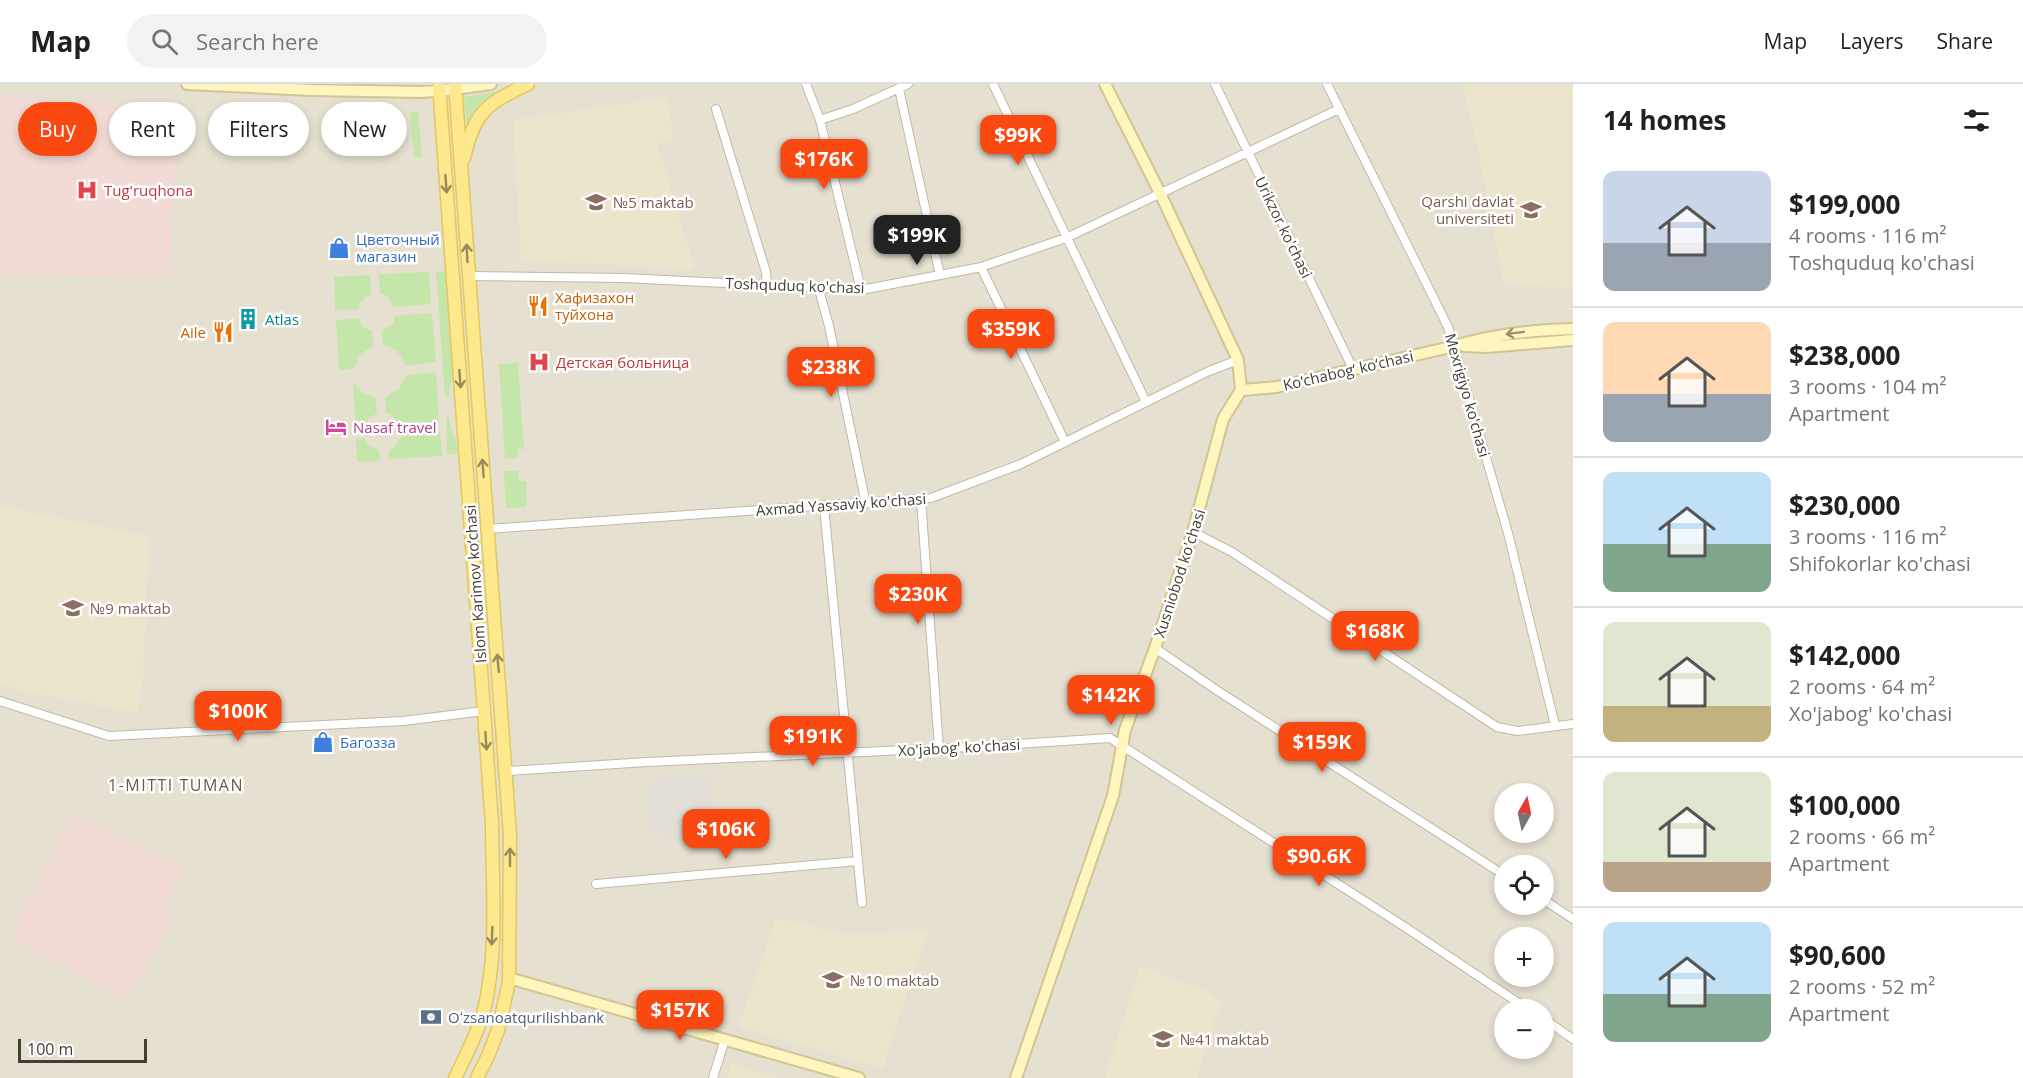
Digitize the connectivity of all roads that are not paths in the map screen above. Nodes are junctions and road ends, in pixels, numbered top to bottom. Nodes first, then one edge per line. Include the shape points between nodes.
1 (187, 84) edge
2 (491, 84) edge
3 (528, 84) edge
4 (806, 84) edge
5 (908, 84) edge
6 (993, 84) edge
7 (1105, 84) edge
8 (1215, 84) edge
9 (1327, 84) edge
10 (455, 87) edge
11 (439, 88) edge
12 (899, 89) junction
13 (716, 109) dead end
14 (1339, 109) junction
15 (820, 120) junction
16 (1248, 152) junction
17 (462, 168) junction
18 (1160, 193) junction
19 (1066, 238) junction
20 (981, 267) junction
21 (940, 275) junction
22 (468, 276) junction
23 (767, 284) junction
24 (818, 286) junction
25 (861, 290) junction
26 (1573, 329) edge
27 (1573, 340) edge
28 (1455, 346) junction
29 (1238, 360) junction
30 (1353, 369) junction
31 (1240, 390) junction
32 (1146, 402) junction
33 (1065, 442) junction
34 (921, 499) junction
35 (867, 504) junction
36 (824, 506) junction
37 (487, 530) junction
38 (1193, 532) junction
39 (1155, 648) junction
40 (0, 701) edge
41 (483, 711) junction
42 (1573, 724) edge
43 (1555, 725) junction
44 (1122, 746) junction
45 (939, 748) junction
46 (847, 752) junction
47 (507, 771) junction
48 (509, 823) junction
49 (492, 824) junction
50 (858, 861) junction
51 (1494, 869) edge
52 (596, 884) dead end
53 (862, 903) dead end
54 (1554, 907) edge
55 (1573, 919) edge
56 (509, 978) junction
57 (1512, 999) edge
58 (1554, 1026) edge
59 (725, 1039) junction
60 (1573, 1039) edge
61 (455, 1078) edge
62 (477, 1078) edge
63 (713, 1078) edge
64 (859, 1078) edge
65 (1016, 1078) edge

1 - 11 street via 311,90
2 - 10 street
3 - 17 main road via 493,102 481,113 473,126
4 - 15 street
5 - 12 street
6 - 19 street
7 - 18 street
8 - 16 street, Urikzor ko'chasi
9 - 14 street, Mexrigiyo ko'chasi
10 - 11 street
10 - 17 main road, Islom Karimov ko‘chasi
11 -> 41 main road, Islom Karimov ko‘chasi
12 - 15 street
12 - 21 street
13 - 23 street
14 - 16 street, Toshquduq ko'chasi
14 - 28 street, Mexrigiyo ko'chasi
15 - 25 street
16 - 18 street, Toshquduq ko'chasi
16 - 30 street, Urikzor ko'chasi
22 -> 17 main road, Islom Karimov ko‘chasi
18 - 19 street, Toshquduq ko'chasi
18 - 29 street
19 - 20 street, Toshquduq ko'chasi
19 - 32 street
20 - 21 street, Toshquduq ko'chasi
20 - 33 street
21 - 25 street, Toshquduq ko'chasi
22 - 23 street, Toshquduq ko'chasi
37 -> 22 main road, Islom Karimov ko‘chasi
23 - 24 street, Toshquduq ko'chasi
24 - 25 street, Toshquduq ko'chasi
24 - 35 street
26 -> 28 street, Ko‘chabog‘ ko‘chasi via 1483,337
27 - 28 street, Ko‘chabog‘ ko‘chasi
28 - 30 street, Ko‘chabog‘ ko‘chasi
28 - 43 street, Mexrigiyo ko'chasi via 1508,533
29 - 31 street
29 - 32 street, Axmad Yassaviy ko'chasi
30 - 31 street, Ko‘chabog‘ ko‘chasi via 1277,387
31 - 38 street, Xusniobod ko'chasi via 1223,419
32 - 33 street, Axmad Yassaviy ko'chasi
33 - 34 street, Axmad Yassaviy ko'chasi via 1021,464
34 - 35 street, Axmad Yassaviy ko'chasi
34 - 45 street
35 - 36 street, Axmad Yassaviy ko'chasi
36 - 37 street, Axmad Yassaviy ko'chasi
36 - 46 street
47 -> 37 main road, Islom Karimov ko‘chasi
38 - 39 street, Xusniobod ko'chasi
38 - 43 street via 1232,552 1497,727 1518,731
39 - 44 street, Xusniobod ko'chasi
39 - 51 street
40 - 41 street via 109,736 403,721
41 -> 49 main road, Islom Karimov ko‘chasi
42 - 43 street
44 - 45 street, Xo'jabog' ko'chasi via 1110,738
44 - 57 street, Xo'jabog' ko'chasi
44 - 65 street, Xusniobod ko'chasi via 1113,796
45 - 46 street, Xo'jabog' ko'chasi
46 - 47 street, Xo'jabog' ko'chasi
46 - 50 street
47 - 48 main road, Islom Karimov ko‘chasi
48 - 49 main road via 502,818
56 -> 48 main road, Islom Karimov ko‘chasi
49 -> 61 main road, Islom Karimov ko‘chasi via 490,974 483,1014
50 - 52 street
50 - 53 street
54 - 55 street
56 - 59 street
56 - 62 main road, Islom Karimov ko‘chasi via 498,1030
58 - 60 street
59 - 63 street
59 - 64 street

